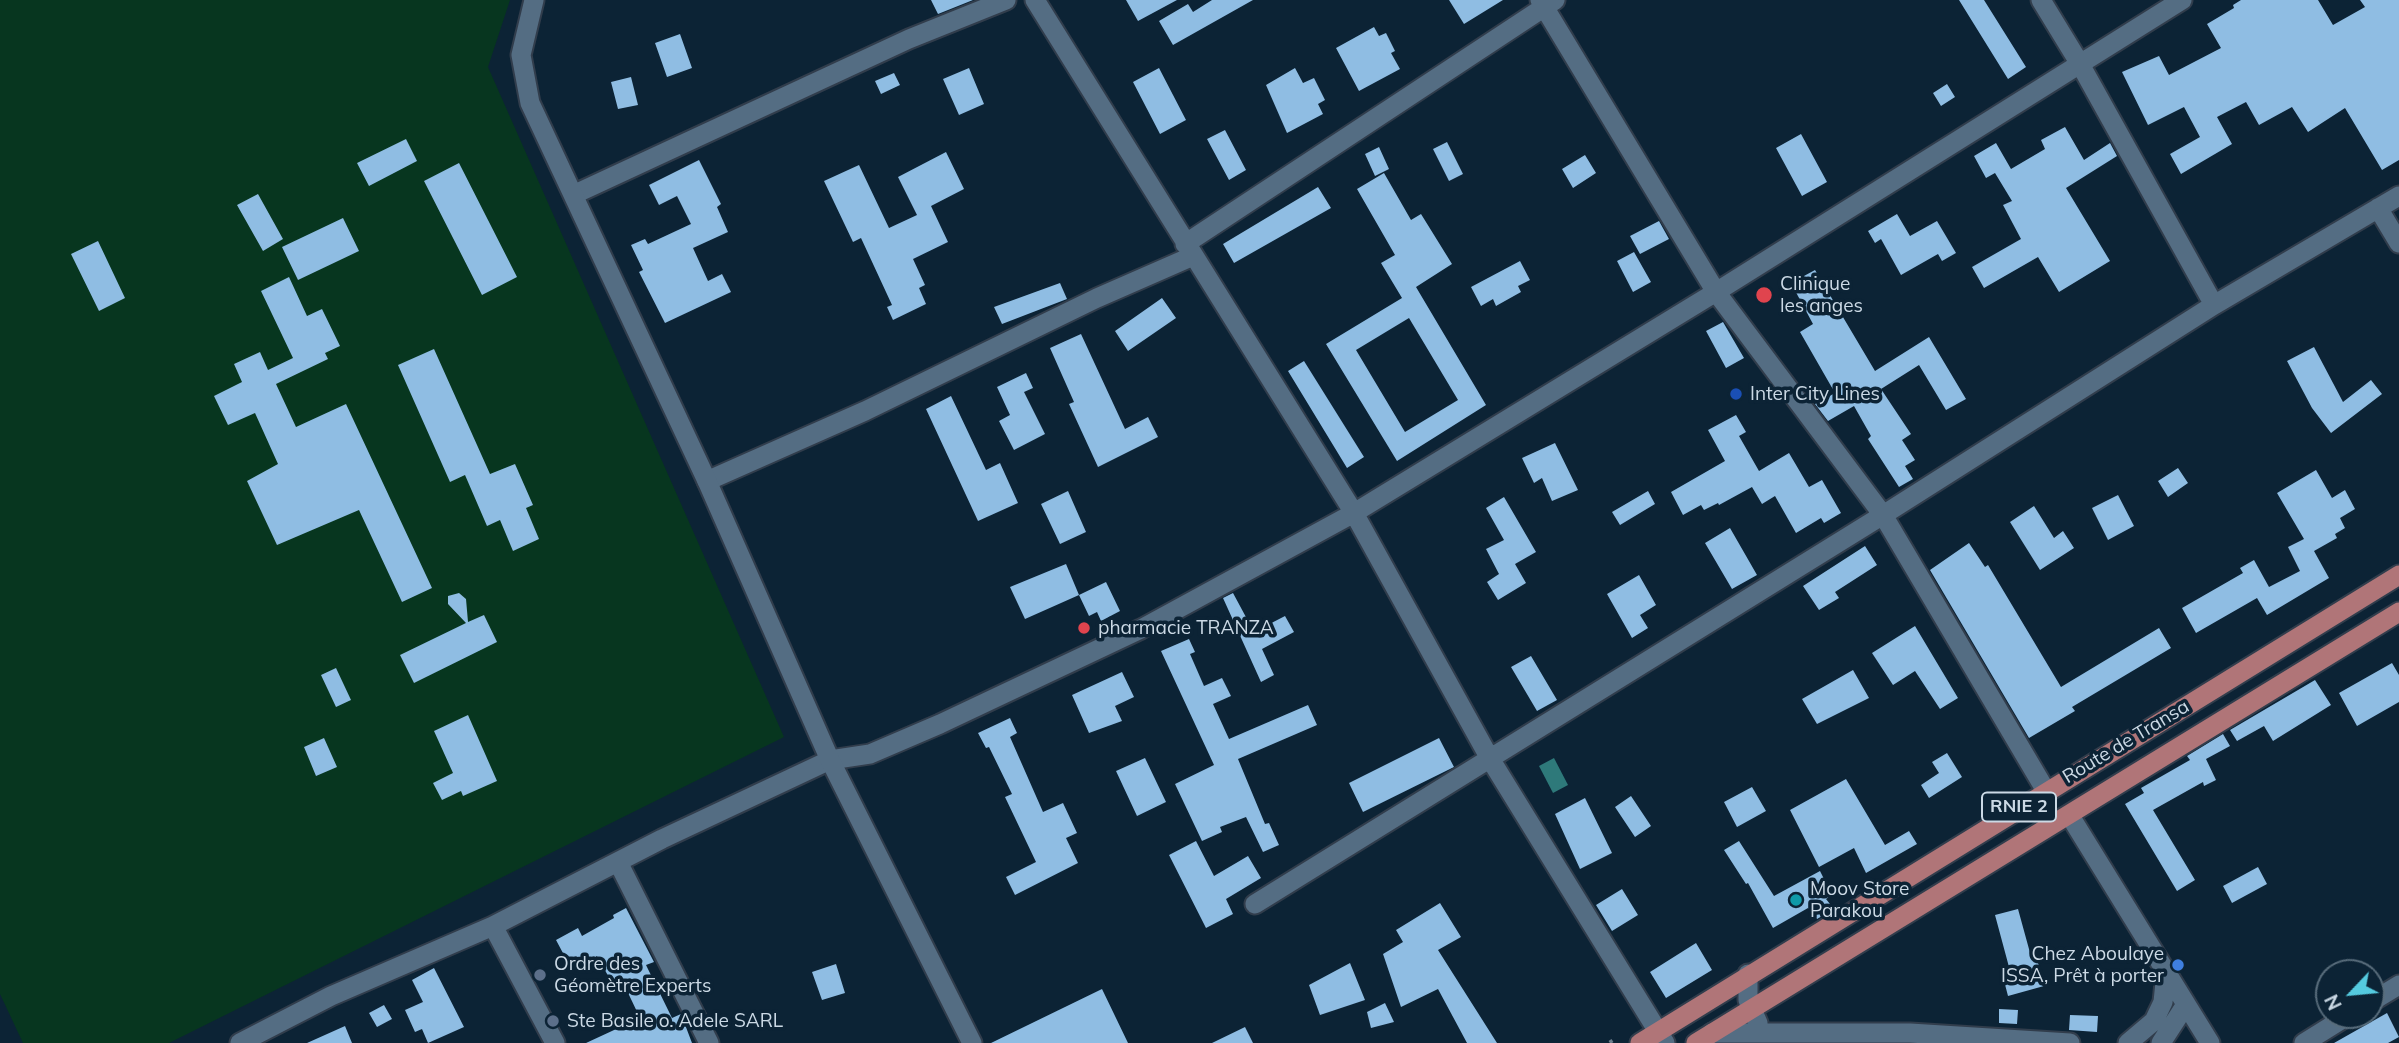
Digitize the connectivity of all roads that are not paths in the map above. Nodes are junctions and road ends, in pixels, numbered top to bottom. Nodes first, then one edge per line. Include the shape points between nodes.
1 (534, 0) edge
2 (1006, 0) edge
3 (1035, 0) edge
4 (2041, 0) edge
5 (2182, 0) edge
6 (1547, 2) edge
7 (2080, 64) junction
8 (575, 194) junction
9 (2399, 197) edge
10 (2378, 208) junction
11 (2399, 243) edge
12 (1189, 250) junction
13 (1716, 292) junction
14 (2214, 305) junction
15 (707, 481) junction
16 (1354, 513) junction
17 (1883, 515) junction
18 (2399, 575) edge
19 (2399, 612) edge
20 (1489, 757) junction
21 (830, 760) junction
22 (2046, 790) junction
23 (2070, 816) junction
24 (618, 862) junction
25 (1255, 904) dead end
26 (493, 926) junction
27 (2166, 973) junction
28 (1748, 974) junction
29 (2185, 1006) junction
30 (1751, 1010) junction
31 (2327, 1029) edge
32 (1766, 1031) junction
33 (1662, 1038) edge
34 (1704, 1038) edge
35 (240, 1043) edge
36 (555, 1043) edge
37 (709, 1043) edge
38 (972, 1043) edge
39 (1640, 1043) edge
40 (2070, 1043) edge
41 (2128, 1043) edge
42 (2161, 1043) edge
43 (2210, 1043) edge
44 (2304, 1043) edge

1 - 8 street via 521,55 530,103
2 - 8 street via 909,39
3 - 12 street
4 - 7 street
5 - 7 street
6 - 12 street
6 - 13 street
7 - 13 street
7 - 14 street
8 - 15 street
9 - 10 street
10 - 11 street
10 - 14 street
12 - 15 street via 865,411
12 - 16 street
13 - 16 street
13 - 17 street
14 - 17 street
15 - 21 street
16 - 20 street
16 - 21 street via 1141,629 940,724 870,754
17 - 20 street
17 - 22 street
18 - 22 main road, Route de Transa / RNIE 2
19 - 23 main road, Route de Transa / RNIE 2
20 - 25 street
20 - 33 street
21 - 24 street
21 - 38 street
22 - 28 main road, Route de Transa / RNIE 2
23 - 27 street
23 - 30 main road, Route de Transa / RNIE 2
24 - 26 street
24 - 37 street
26 - 35 street via 331,996
26 - 36 street
27 - 29 street
27 - 41 street via 2163,1002 2154,1021
28 - 30 street
28 - 33 main road, Route de Transa / RNIE 2
29 - 42 street
29 - 43 street
30 - 32 street
30 - 34 main road, Route de Transa / RNIE 2
31 - 44 street
32 - 34 street
32 - 40 street via 1910,1033
33 - 39 main road, Route de Transa / RNIE 2

